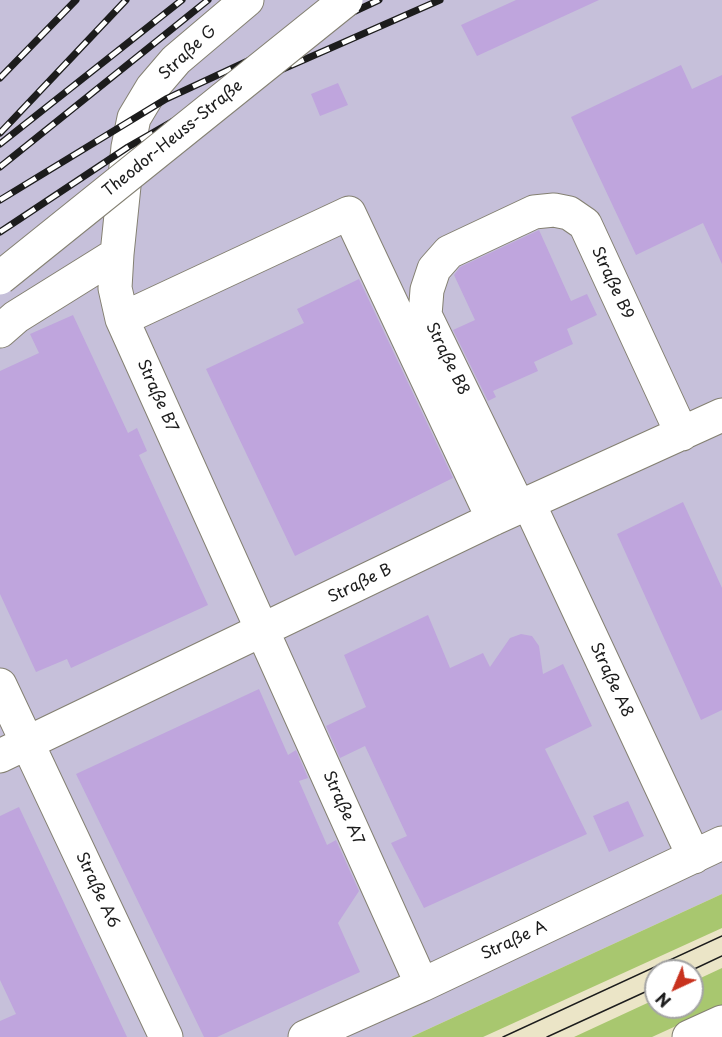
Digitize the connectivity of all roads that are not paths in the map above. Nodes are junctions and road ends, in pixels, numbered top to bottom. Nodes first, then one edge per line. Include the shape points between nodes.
1 (247, 0) edge
2 (346, 0) edge
3 (128, 147) joint
4 (492, 232) joint
5 (117, 254) junction
6 (0, 278) edge
7 (122, 319) junction
8 (0, 332) edge
9 (722, 415) edge
10 (682, 434) junction
11 (514, 510) junction
12 (263, 631) junction
13 (0, 685) edge
14 (14, 749) edge
15 (708, 850) edge
16 (422, 985) junction
17 (722, 1022) edge
18 (166, 1037) edge
19 (305, 1037) edge
20 (689, 1037) edge

1 - 3 main road, Straße G via 176,60 152,88 134,118
2 - 6 main road, Theodor-Heuss-Straße, bridge
3 - 5 main road, Straße B7
4 - 10 main road, Straße B9 via 534,212 554,210 568,213 585,224
4 - 11 main road, Straße B8 via 449,252 434,269 425,315
5 - 7 main road, Straße B7 via 115,288
5 - 8 main road via 16,317
7 - 11 main road via 349,213
7 - 12 main road, Straße B7
9 - 10 main road, Straße B
10 - 11 main road, Straße B
11 - 12 main road, Straße B
11 - 15 main road, Straße A8
12 - 14 main road, Straße B
12 - 16 main road, Straße A7
13 - 14 main road, Straße A6
14 - 18 main road, Straße A6
15 - 16 main road, Straße A
16 - 19 main road, Straße A
17 - 20 main road

